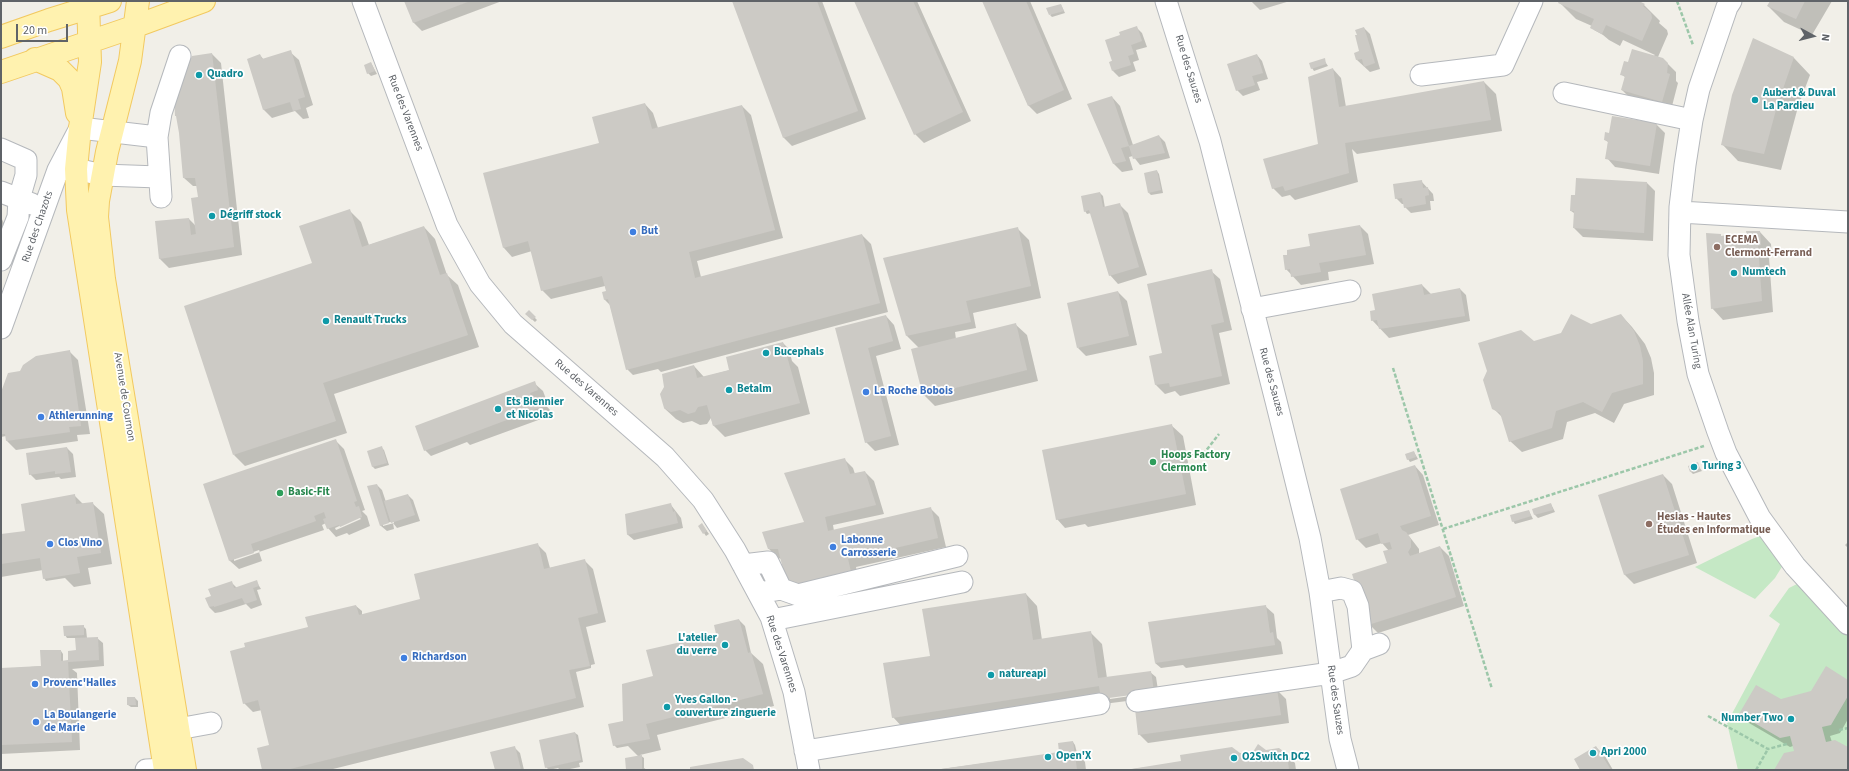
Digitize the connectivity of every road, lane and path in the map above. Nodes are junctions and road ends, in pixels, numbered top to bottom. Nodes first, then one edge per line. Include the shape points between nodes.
1 (110, 1) edge
2 (138, 1) edge
3 (204, 1) edge
4 (363, 1) edge
5 (1166, 1) edge
6 (1524, 3) edge
7 (1724, 3) edge
8 (88, 4) edge
9 (136, 26) junction
10 (1, 37) edge
11 (90, 40) junction
12 (180, 56) dead end
13 (35, 59) junction
14 (1, 72) edge
15 (1421, 75) dead end
16 (1564, 93) dead end
17 (1692, 120) junction
18 (80, 128) junction
19 (112, 132) junction
20 (157, 137) junction
21 (1, 149) edge
22 (67, 169) junction
23 (102, 175) junction
24 (10, 195) edge
25 (43, 209) junction
26 (1680, 212) junction
27 (1848, 222) edge
28 (1, 260) edge
29 (1350, 291) dead end
30 (1252, 309) junction
31 (1, 328) edge
32 (1392, 368) dead end
33 (1219, 434) dead end
34 (1707, 445) dead end
35 (1179, 459) dead end
36 (1443, 529) junction
37 (956, 556) dead end
38 (743, 565) junction
39 (962, 582) dead end
40 (781, 589) junction
41 (1320, 592) junction
42 (759, 593) junction
43 (772, 620) junction
44 (1848, 624) edge
45 (147, 657) junction
46 (1331, 673) junction
47 (1492, 689) dead end
48 (1137, 701) dead end
49 (1099, 704) dead end
50 (1708, 716) dead end
51 (211, 724) dead end
52 (1848, 728) edge
53 (178, 729) junction
54 (1839, 730) dead end
55 (1787, 744) dead end
56 (1768, 749) junction
57 (807, 760) edge
58 (169, 767) edge
59 (1348, 770) edge
60 (1756, 770) edge

1 - 8 main road
2 - 9 main road, Avenue de Cournon
3 - 9 main road
4 - 38 street, Rue des Varennes via 447,225 480,284 513,324 664,457 703,500
5 - 30 street, Rue des Sauzes via 1210,142
6 - 15 street via 1503,65
7 - 17 street, Allée Alan Turing
8 - 10 main road
8 - 11 main road, Avenue de Cournon
9 - 11 main road
9 - 19 main road, Avenue de Cournon
11 - 13 main road
11 - 18 main road, Avenue de Cournon via 90,62
12 - 20 street via 160,113
13 - 14 main road
13 - 18 main road via 60,70 69,79
16 - 17 street
17 - 26 street, Allée Alan Turing
18 - 19 street
18 - 22 main road, Avenue de Cournon
19 - 20 street
19 - 23 main road, Avenue de Cournon
20 - 23 street via 160,187
21 - 24 street via 26,160 26,175
22 - 23 street
22 - 25 street, Rue des Chazots
22 - 45 main road, Avenue de Cournon via 78,210
23 - 53 main road, Avenue de Cournon via 97,217 102,257
24 - 25 street
24 - 28 street via 18,217
25 - 31 street, Rue des Chazots
26 - 27 street
26 - 44 street, Allée Alan Turing via 1679,255 1698,374 1726,453 1760,518 1795,566
29 - 30 street
30 - 41 street, Rue des Sauzes via 1310,538
32 - 36 path
33 - 35 path via 1205,452
34 - 36 path
36 - 47 path
37 - 40 street via 798,595
38 - 40 street via 768,562
38 - 42 street, Rue des Varennes
39 - 43 street
40 - 42 street
41 - 46 street, Rue des Sauzes
41 - 46 street via 1341,588 1352,591 1371,647 1352,666
42 - 43 street, Rue des Varennes
43 - 57 street, Rue des Varennes via 794,692
45 - 53 street via 156,665 166,720
45 - 58 main road, Avenue de Cournon
46 - 48 street
46 - 59 street, Rue des Sauzes via 1340,739
49 - 57 street
50 - 56 path
51 - 53 street
52 - 54 path
53 - 58 main road, Avenue de Cournon
55 - 56 path
56 - 60 path

